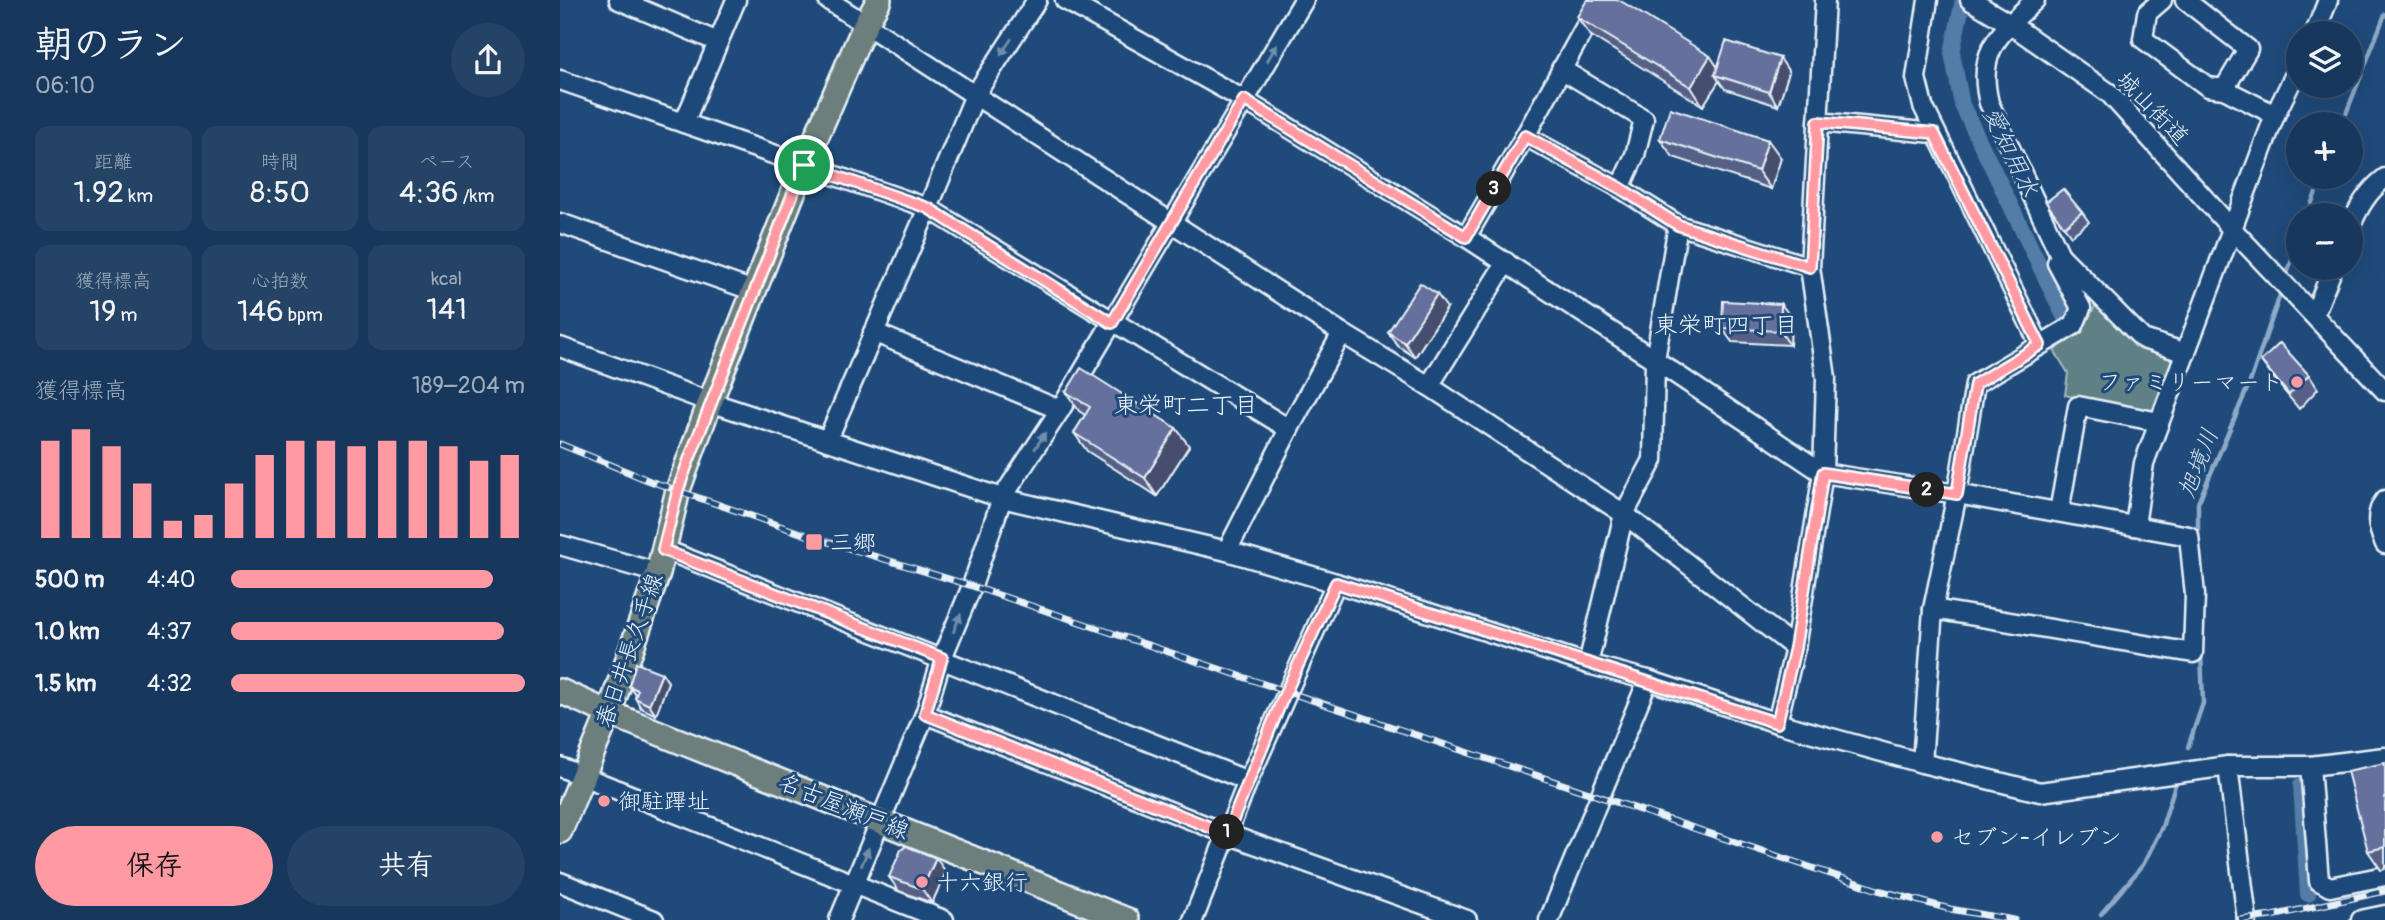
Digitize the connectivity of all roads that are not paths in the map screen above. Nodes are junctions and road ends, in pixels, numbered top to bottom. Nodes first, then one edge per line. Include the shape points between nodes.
1 (619, 0) edge
2 (736, 0) edge
3 (828, 0) edge
4 (879, 0) edge
5 (1037, 0) edge
6 (1065, 0) edge
7 (1600, 0) edge
8 (1825, 0) edge
9 (1928, 0) edge
10 (1970, 0) edge
11 (2035, 0) edge
12 (2162, 0) edge
13 (2185, 0) edge
14 (2326, 1) edge
15 (1298, 2) edge
16 (2142, 6) edge
17 (2319, 21) edge
18 (866, 23) junction
19 (2010, 24) junction
20 (718, 42) junction
21 (1561, 69) junction
22 (560, 80) edge
23 (2224, 89) junction
24 (2286, 93) edge
25 (975, 95) junction
26 (1244, 100) junction
27 (2275, 115) junction
28 (1818, 122) junction
29 (684, 124) junction
30 (1934, 133) junction
31 (1525, 136) junction
32 (804, 165) junction
33 (2385, 178) edge
34 (1620, 188) junction
35 (2362, 203) edge
36 (928, 208) junction
37 (1172, 222) junction
38 (560, 223) edge
39 (1678, 225) junction
40 (2232, 229) junction
41 (1466, 237) junction
42 (2060, 256) junction
43 (1506, 262) junction
44 (1810, 267) junction
45 (2328, 280) edge
46 (754, 291) junction
47 (2314, 315) junction
48 (1112, 323) junction
49 (873, 332) junction
50 (1342, 333) junction
51 (2040, 345) junction
52 (560, 347) edge
53 (2186, 353) junction
54 (1655, 360) junction
55 (1429, 386) junction
56 (2385, 391) edge
57 (710, 402) junction
58 (1060, 410) junction
59 (2160, 422) junction
60 (1289, 429) junction
61 (827, 441) junction
62 (1823, 473) junction
63 (1957, 494) junction
64 (1002, 498) junction
65 (2385, 500) edge
66 (2059, 512) junction
67 (1624, 514) junction
68 (2135, 526) junction
69 (2385, 544) edge
70 (560, 545) edge
71 (663, 550) junction
72 (1227, 551) junction
73 (658, 573) junction
74 (1336, 583) junction
75 (1933, 609) junction
76 (1795, 648) junction
77 (942, 658) junction
78 (1588, 664) junction
79 (1648, 680) junction
80 (560, 691) edge
81 (609, 713) junction
82 (925, 714) junction
83 (1777, 723) junction
84 (2385, 757) edge
85 (1922, 762) junction
86 (2228, 766) junction
87 (2310, 766) junction
88 (560, 767) edge
89 (583, 777) junction
90 (1248, 781) junction
91 (880, 820) junction
92 (560, 831) edge
93 (1227, 834) junction
94 (2385, 876) edge
95 (560, 883) edge
96 (855, 884) junction
97 (2385, 915) edge
98 (1462, 919) edge
99 (654, 920) edge
100 (839, 920) edge
101 (944, 920) edge
102 (1128, 920) edge
103 (1193, 920) edge
104 (1549, 920) edge
105 (2247, 920) edge
106 (2361, 920) edge

1 - 20 street
2 - 20 street
3 - 18 street
4 - 18 main road, 春日井長久手線
5 -> 25 street
6 - 26 street
7 - 21 street
8 - 28 street
9 - 30 street via 1916,78
10 - 19 street, 城山街道
11 - 19 street
12 - 16 street
13 - 23 street via 2248,49
14 - 17 street
26 -> 15 street
16 - 23 street via 2143,39 2208,88
18 - 25 street
18 - 32 main road, 春日井長久手線
19 - 40 street, 城山街道 via 2109,93
19 - 42 street via 1995,41 1984,82 1989,103
20 - 29 street
21 - 31 street
21 - 34 street via 1644,119
22 - 29 street
23 - 27 street
24 - 27 street
25 - 36 street
25 - 37 street
26 - 37 street
26 - 41 street
27 - 40 street
28 - 30 street
28 - 44 street
29 - 32 street
30 - 51 street
31 - 34 street
31 - 41 street
32 - 36 street
32 - 46 main road, 春日井長久手線
33 - 35 street
34 - 39 street
36 - 48 street
36 - 49 street
37 - 48 street
37 - 50 street
38 - 46 street
39 - 44 street
39 - 54 street
40 - 47 street, 城山街道
40 - 53 street
41 - 43 street
42 - 51 street via 2057,263 2081,309 2074,325
42 - 53 street via 2143,339
43 - 54 street
43 - 55 street
44 - 62 street via 1826,378
45 - 47 street
46 - 57 main road, 春日井長久手線
47 - 56 street, 城山街道
48 - 58 street
48 - 60 street
49 - 58 street
49 - 61 street
50 - 55 street
50 - 60 street
51 - 63 street via 1975,384
52 - 57 street
53 - 59 street
54 - 62 street
54 - 67 street via 1653,460
55 - 67 street
57 - 61 street
57 - 71 main road, 春日井長久手線 via 678,490
64 -> 58 street
59 - 66 street via 2078,406
59 - 68 street via 2144,463
60 - 72 street
61 - 64 street
62 - 63 street
62 - 76 street
63 - 66 street
63 - 75 street
64 - 72 street
77 -> 64 street
65 - 69 street via 2378,529
66 - 68 street
67 - 76 street
67 - 78 street
68 - 75 street via 2189,536 2195,595 2193,653
70 - 73 street
71 - 73 main road, 春日井長久手線
71 - 77 street
72 - 74 street
73 - 81 main road, 春日井長久手線
74 - 78 street
74 - 90 street
75 - 85 street
76 - 83 street
77 - 82 street
77 - 90 street
78 - 79 street
79 - 83 street
79 - 104 street
80 - 81 main road, 名古屋瀬戸線
81 - 89 main road, 春日井長久手線
81 - 91 main road, 名古屋瀬戸線
82 - 91 street
82 - 93 street
83 - 85 street
84 - 87 street
85 - 86 street via 2040,792
86 - 87 street
86 - 105 street
87 - 94 street via 2319,881 2330,887
88 - 89 street
89 - 92 main road, 春日井長久手線
89 - 96 street
90 - 93 street
96 -> 91 street
91 - 102 main road, 名古屋瀬戸線
93 - 98 street
93 - 103 street
95 - 99 street
96 - 100 street
96 - 101 street
97 - 106 street

